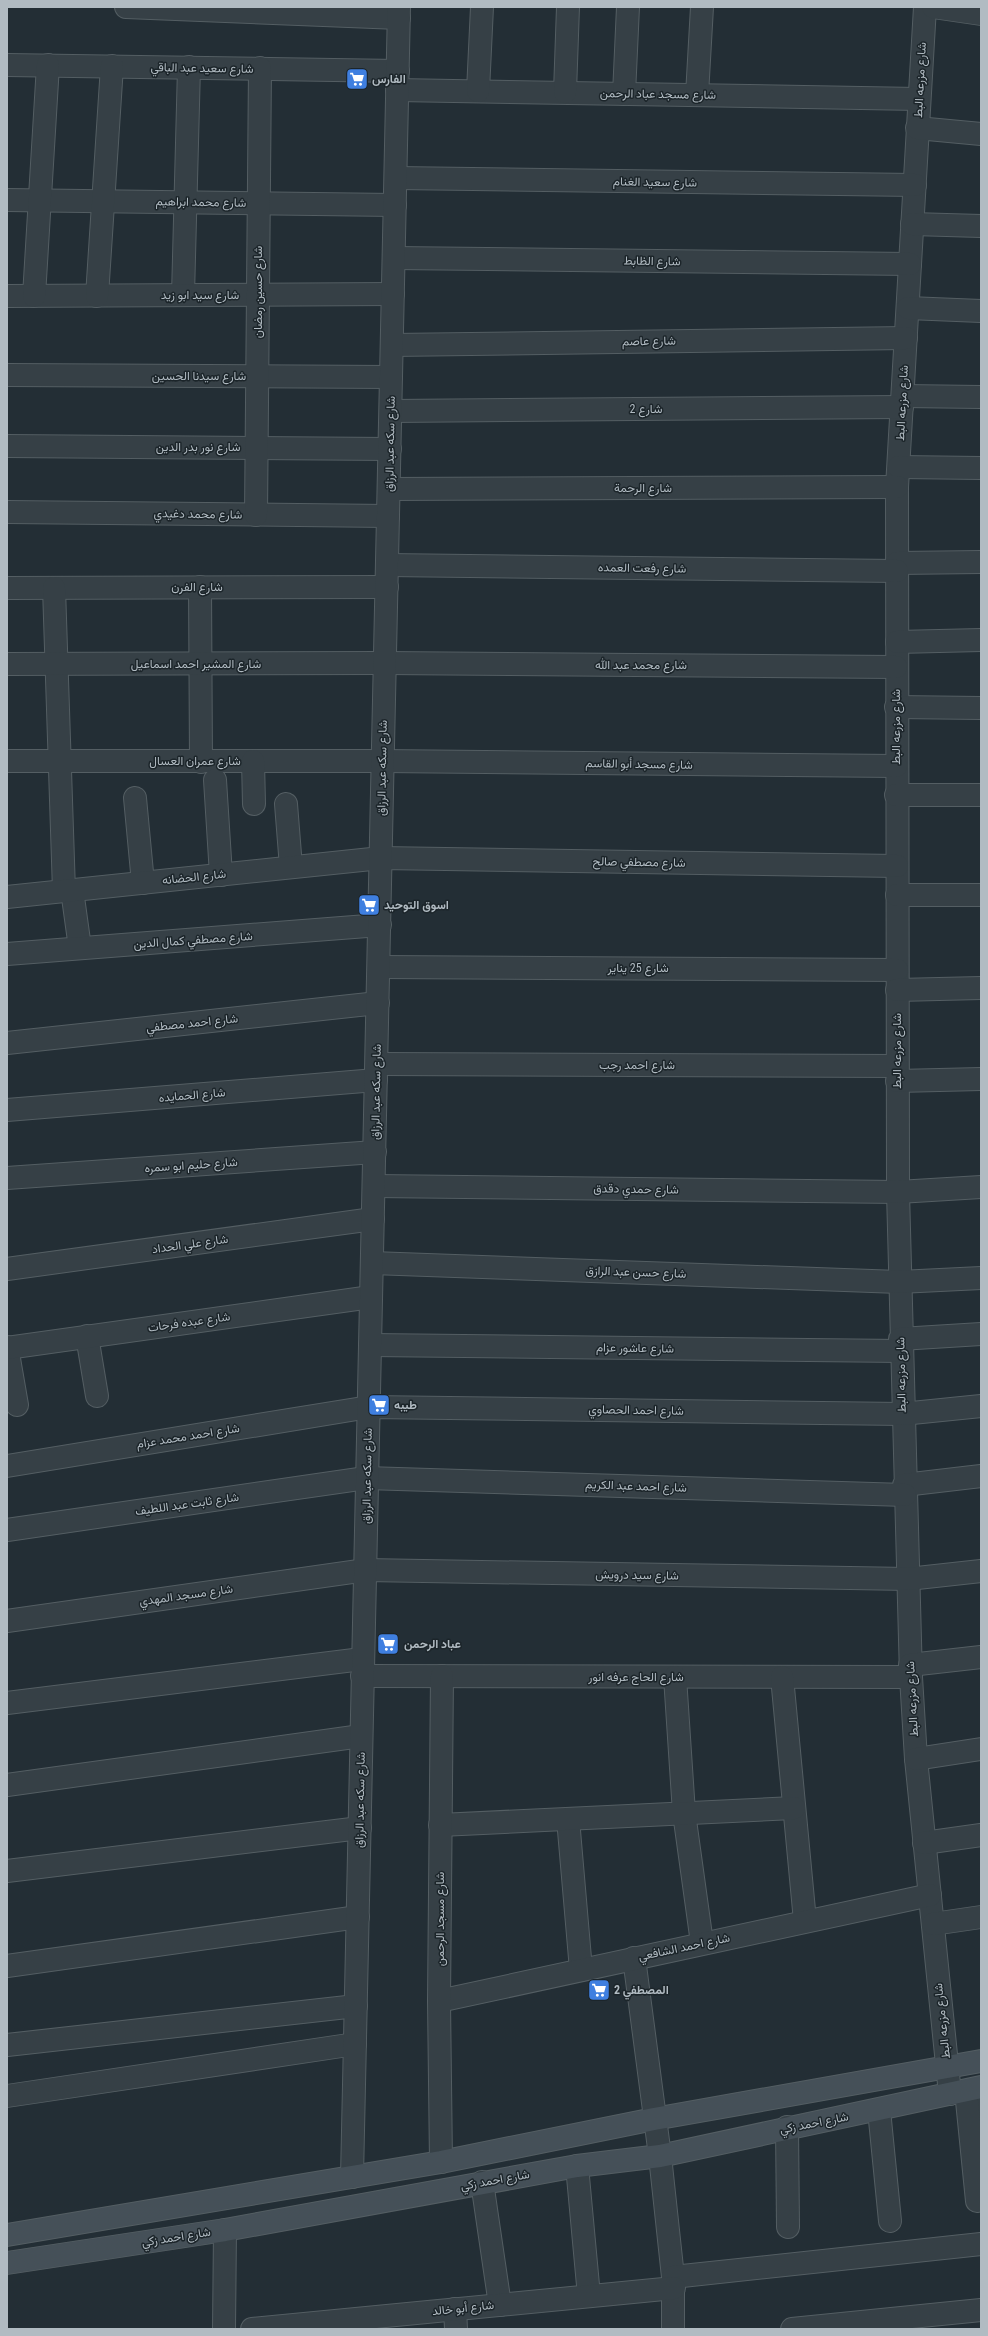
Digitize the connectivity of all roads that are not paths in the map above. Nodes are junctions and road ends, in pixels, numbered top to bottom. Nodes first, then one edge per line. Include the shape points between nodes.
1 (126, 7) edge
2 (482, 7) edge
3 (568, 7) edge
4 (628, 7) edge
5 (702, 7) edge
6 (925, 7) edge
7 (933, 7) edge
8 (399, 13) edge
9 (981, 14) edge
10 (7, 65) edge
11 (48, 65) junction
12 (112, 66) junction
13 (189, 67) junction
14 (260, 68) junction
15 (398, 80) junction
16 (478, 91) junction
17 (565, 92) junction
18 (624, 94) junction
19 (697, 95) junction
20 (918, 99) junction
21 (917, 128) junction
22 (981, 134) edge
23 (396, 178) junction
24 (915, 185) junction
25 (7, 200) edge
26 (40, 200) junction
27 (103, 201) junction
28 (186, 202) junction
29 (259, 203) junction
30 (395, 205) junction
31 (912, 224) junction
32 (981, 226) edge
33 (394, 258) junction
34 (910, 264) junction
35 (258, 294) junction
36 (393, 294) junction
37 (183, 295) junction
38 (7, 296) edge
39 (34, 296) junction
40 (97, 296) junction
41 (908, 308) junction
42 (981, 311) edge
43 (906, 338) junction
44 (392, 345) junction
45 (7, 375) edge
46 (257, 377) junction
47 (391, 377) junction
48 (981, 397) edge
49 (902, 402) junction
50 (390, 411) junction
51 (7, 446) edge
52 (257, 448) junction
53 (390, 449) junction
54 (981, 468) edge
55 (898, 477) junction
56 (389, 489) junction
57 (7, 512) edge
58 (256, 515) junction
59 (388, 516) junction
60 (981, 562) edge
61 (387, 565) junction
62 (897, 567) junction
63 (200, 587) junction
64 (387, 587) junction
65 (7, 588) edge
66 (54, 588) junction
67 (981, 640) edge
68 (897, 642) junction
69 (385, 663) junction
70 (7, 664) edge
71 (57, 664) junction
72 (200, 664) junction
73 (896, 667) junction
74 (896, 707) junction
75 (981, 708) edge
76 (7, 761) edge
77 (59, 761) junction
78 (253, 761) junction
79 (382, 761) junction
80 (201, 762) junction
81 (896, 766) junction
82 (215, 780) dead end
83 (896, 795) junction
84 (981, 795) edge
85 (135, 798) dead end
86 (254, 804) dead end
87 (286, 804) dead end
88 (381, 858) junction
89 (896, 866) junction
90 (291, 867) junction
91 (221, 875) junction
92 (143, 883) junction
93 (68, 891) junction
94 (897, 895) junction
95 (981, 895) edge
96 (7, 897) edge
97 (380, 925) junction
98 (80, 948) junction
99 (7, 954) edge
100 (379, 966) junction
101 (897, 980) junction
102 (981, 988) edge
103 (378, 1003) junction
104 (7, 1043) edge
105 (376, 1072) junction
106 (897, 1073) junction
107 (981, 1079) edge
108 (7, 1110) edge
109 (374, 1152) junction
110 (7, 1178) edge
111 (374, 1186) junction
112 (981, 1187) edge
113 (898, 1192) junction
114 (373, 1218) junction
115 (372, 1263) junction
116 (7, 1269) edge
117 (981, 1278) edge
118 (899, 1282) junction
119 (372, 1297) junction
120 (981, 1334) edge
121 (87, 1336) junction
122 (370, 1345) junction
123 (900, 1345) junction
124 (7, 1348) edge
125 (98, 1396) dead end
126 (17, 1405) dead end
127 (981, 1406) edge
128 (369, 1407) junction
129 (902, 1414) junction
130 (7, 1466) edge
131 (981, 1476) edge
132 (366, 1478) junction
133 (905, 1490) junction
134 (7, 1530) edge
135 (366, 1570) junction
136 (981, 1571) edge
137 (908, 1579) junction
138 (7, 1621) edge
139 (981, 1657) edge
140 (362, 1668) junction
141 (911, 1671) junction
142 (442, 1676) junction
143 (675, 1677) junction
144 (782, 1677) junction
145 (7, 1702) edge
146 (361, 1736) junction
147 (981, 1749) edge
148 (916, 1759) junction
149 (7, 1784) edge
150 (794, 1808) junction
151 (684, 1813) junction
152 (568, 1818) junction
153 (440, 1825) junction
154 (360, 1828) junction
155 (981, 1834) edge
156 (924, 1843) junction
157 (7, 1870) edge
158 (930, 1895) junction
159 (358, 1917) junction
160 (981, 1917) edge
161 (805, 1921) junction
162 (932, 1924) junction
163 (702, 1944) junction
164 (634, 1958) junction
165 (7, 1966) edge
166 (581, 1970) junction
167 (439, 2001) junction
168 (356, 2006) junction
169 (355, 2044) junction
170 (7, 2045) edge
171 (981, 2061) edge
172 (947, 2067) junction
173 (972, 2093) edge
174 (7, 2096) edge
175 (880, 2110) junction
176 (981, 2115) edge
177 (654, 2119) junction
178 (787, 2127) junction
179 (660, 2156) junction
180 (441, 2162) junction
181 (577, 2166) junction
182 (352, 2177) junction
183 (482, 2182) junction
184 (977, 2201) dead end
185 (890, 2221) dead end
186 (788, 2227) dead end
187 (225, 2230) junction
188 (7, 2235) edge
189 (981, 2244) edge
190 (7, 2262) edge
191 (673, 2282) junction
192 (589, 2296) junction
193 (500, 2305) junction
194 (981, 2310) edge
195 (456, 2319) edge
196 (224, 2329) edge
197 (252, 2329) edge
198 (673, 2329) edge
199 (792, 2329) edge

1 - 8 street
2 - 16 street
3 - 17 street
4 - 18 street
5 - 19 street
6 - 20 street, شارع مزرعه البط
7 - 9 street
8 - 15 street, شارع سكه عبد الرزاق
10 - 11 street, شارع سعيد عبد الباقي
11 - 12 street, شارع سعيد عبد الباقي
11 - 26 street
12 - 13 street, شارع سعيد عبد الباقي
12 - 27 street
13 - 14 street, شارع سعيد عبد الباقي
13 - 28 street
14 - 15 street, شارع سعيد عبد الباقي
14 - 29 street, شارع حسين رمضان
15 - 16 street, شارع مسجد عباد الرحمن
15 - 23 street, شارع سكه عبد الرزاق
16 - 17 street, شارع مسجد عباد الرحمن
17 - 18 street, شارع مسجد عباد الرحمن
18 - 19 street, شارع مسجد عباد الرحمن
19 - 20 street, شارع مسجد عباد الرحمن
20 - 21 street, شارع مزرعه البط
21 - 22 street
21 - 24 street, شارع مزرعه البط
23 - 24 street, شارع سعيد الغنام
23 - 30 street, شارع سكه عبد الرزاق
24 - 31 street, شارع مزرعه البط
25 - 26 street, شارع محمد ابراهيم
26 - 27 street, شارع محمد ابراهيم
26 - 39 street
27 - 28 street, شارع محمد ابراهيم
27 - 40 street
28 - 29 street, شارع محمد ابراهيم
28 - 37 street
29 - 30 street, شارع محمد ابراهيم
29 - 35 street, شارع حسين رمضان
30 - 33 street, شارع سكه عبد الرزاق
31 - 32 street
31 - 34 street, شارع مزرعه البط
33 - 34 street, شارع الظابط
33 - 36 street, شارع سكه عبد الرزاق
34 - 41 street, شارع مزرعه البط
35 - 36 street, شارع سيد ابو زيد
35 - 37 street, شارع سيد ابو زيد
35 - 46 street, شارع حسين رمضان
36 - 44 street, شارع سكه عبد الرزاق
37 - 40 street, شارع سيد ابو زيد
38 - 39 street, شارع سيد ابو زيد
39 - 40 street, شارع سيد ابو زيد
41 - 42 street
41 - 43 street, شارع مزرعه البط
43 - 44 street, شارع عاصم
43 - 49 street, شارع مزرعه البط
44 - 47 street, شارع سكه عبد الرزاق
45 - 46 street, شارع سيدنا الحسين
46 - 47 street, شارع سيدنا الحسين
46 - 52 street, شارع حسين رمضان
47 - 50 street, شارع سكه عبد الرزاق
48 - 49 street, شارع 2
49 - 50 street, شارع 2
49 - 55 street, شارع مزرعه البط
50 - 53 street, شارع سكه عبد الرزاق
51 - 52 street, شارع نور بدر الدين
52 - 53 street, شارع نور بدر الدين
52 - 58 street, شارع حسين رمضان
53 - 56 street, شارع سكه عبد الرزاق
54 - 55 street, شارع الرحمة
55 - 56 street, شارع الرحمة
55 - 62 street, شارع مزرعه البط
56 - 59 street, شارع سكه عبد الرزاق
57 - 58 street, شارع محمد دغيدي
58 - 59 street, شارع محمد دغيدي
59 - 61 street, شارع سكه عبد الرزاق
60 - 62 street, شارع رفعت العمده
61 - 62 street, شارع رفعت العمده
61 - 64 street, شارع سكه عبد الرزاق
62 - 68 street, شارع مزرعه البط
63 - 64 street, شارع الفرن
63 - 66 street, شارع الفرن
63 - 72 street
64 - 69 street, شارع سكه عبد الرزاق
65 - 66 street, شارع الفرن
66 - 71 street
67 - 68 street
68 - 73 street, شارع مزرعه البط
69 - 72 street, شارع المشير احمد اسماعيل
69 - 73 street, شارع محمد عبد الله
69 - 79 street, شارع سكه عبد الرزاق
70 - 71 street, شارع المشير احمد اسماعيل
71 - 72 street, شارع المشير احمد اسماعيل
71 - 77 street
72 - 80 street
73 - 74 street, شارع مزرعه البط
74 - 75 street
74 - 81 street, شارع مزرعه البط
76 - 77 street, شارع عمران العسال
77 - 80 street, شارع عمران العسال
77 - 93 street
78 - 79 street, شارع عمران العسال
78 - 80 street, شارع عمران العسال
78 - 86 street
79 - 81 street, شارع مسجد أبو القاسم
79 - 88 street, شارع سكه عبد الرزاق
81 - 83 street, شارع مزرعه البط
82 - 91 street
83 - 84 street
83 - 89 street, شارع مزرعه البط
85 - 92 street
87 - 90 street
88 - 89 street, شارع مصطفي صالح
88 - 90 street, شارع الحضانه
88 - 97 street, شارع سكه عبد الرزاق
89 - 94 street, شارع مزرعه البط
90 - 91 street, شارع الحضانه
91 - 92 street, شارع الحضانه
92 - 93 street, شارع الحضانه
93 - 96 street, شارع الحضانه
93 - 98 street
94 - 95 street
94 - 101 street, شارع مزرعه البط
97 - 98 street, شارع مصطفي كمال الدين
97 - 100 street, شارع سكه عبد الرزاق
98 - 99 street, شارع مصطفي كمال الدين
100 - 101 street, شارع 25 يناير
100 - 103 street, شارع سكه عبد الرزاق
101 - 102 street, شارع 25 يناير
101 - 106 street, شارع مزرعه البط
103 - 104 street, شارع احمد مصطفي
103 - 105 street, شارع سكه عبد الرزاق
105 - 106 street, شارع احمد رجب
105 - 108 street, شارع الحمايده
105 - 109 street, شارع سكه عبد الرزاق
106 - 107 street, شارع احمد رجب
106 - 113 street, شارع مزرعه البط
109 - 110 street, شارع حليم ابو سمره
109 - 111 street, شارع سكه عبد الرزاق
111 - 113 street, شارع حمدي دقدق
111 - 114 street, شارع سكه عبد الرزاق
112 - 113 street, شارع حمدي دقدق
113 - 118 street, شارع مزرعه البط
114 - 115 street, شارع سكه عبد الرزاق
114 - 116 street, شارع علي الحداد
115 - 118 street, شارع حسن عبد الرازق
115 - 119 street, شارع سكه عبد الرزاق
117 - 118 street, شارع حسن عبد الرازق
118 - 123 street, شارع مزرعه البط
119 - 121 street, شارع عبده فرحات
119 - 122 street, شارع سكه عبد الرزاق
120 - 123 street, شارع عاشور عزام
121 - 124 street, شارع عبده فرحات
121 - 125 street
122 - 123 street, شارع عاشور عزام
122 - 128 street, شارع سكه عبد الرزاق
123 - 129 street, شارع مزرعه البط
124 - 126 street
127 - 129 street, شارع احمد الحصاوي
128 - 129 street, شارع احمد الحصاوي
128 - 130 street, شارع احمد محمد عزام
128 - 132 street, شارع سكه عبد الرزاق
129 - 133 street, شارع مزرعه البط
131 - 133 street, شارع احمد عبد الكريم
132 - 133 street, شارع احمد عبد الكريم
132 - 134 street, شارع ثابت عبد اللطيف
132 - 135 street, شارع سكه عبد الرزاق
133 - 137 street, شارع مزرعه البط
135 - 137 street, شارع سيد درويش
135 - 138 street, شارع مسجد المهدي
135 - 140 street, شارع سكه عبد الرزاق
136 - 137 street, شارع سيد درويش
137 - 141 street, شارع مزرعه البط
139 - 141 street, شارع الحاج عرفه انور
140 - 142 street, شارع الحاج عرفه انور
140 - 145 street, شارع الحاج عرفه انور
140 - 146 street, شارع سكه عبد الرزاق
141 - 144 street, شارع الحاج عرفه انور
141 - 148 street, شارع مزرعه البط
142 - 143 street, شارع الحاج عرفه انور
142 - 153 street, شارع مسجد الرحمن
143 - 144 street, شارع الحاج عرفه انور
143 - 151 street
144 - 150 street
146 - 149 street
146 - 154 street, شارع سكه عبد الرزاق
147 - 148 street
148 - 156 street, شارع مزرعه البط
150 - 151 street
150 - 161 street
151 - 152 street
151 - 163 street
152 - 153 street
152 - 166 street
153 - 167 street, شارع مسجد الرحمن
154 - 157 street
154 - 159 street, شارع سكه عبد الرزاق
155 - 156 street
156 - 158 street, شارع مزرعه البط
158 - 161 street, شارع احمد الشافعي
158 - 162 street, شارع مزرعه البط
159 - 165 street
159 - 168 street, شارع سكه عبد الرزاق
160 - 162 street
161 - 163 street, شارع احمد الشافعي
162 - 172 street, شارع مزرعه البط
163 - 164 street, شارع احمد الشافعي
164 - 166 street, شارع احمد الشافعي
164 - 177 street
166 - 167 street, شارع احمد الشافعي
167 - 180 street, شارع مسجد الرحمن
168 - 169 street, شارع سكه عبد الرزاق
168 - 170 street
169 - 174 street
169 - 182 street, شارع سكه عبد الرزاق
171 - 172 street
172 - 173 street, شارع مزرعه البط
172 - 177 street
173 - 175 street, شارع احمد زكي
173 - 176 lane
173 - 184 street, شارع مزرعه البط
175 - 178 street, شارع احمد زكي
175 - 185 street
177 - 179 street
177 - 180 street
178 - 179 street, شارع احمد زكي
178 - 186 street
179 - 181 street, شارع احمد زكي
179 - 191 street
180 - 182 street
181 - 183 street, شارع احمد زكي
181 - 192 street
182 - 188 street
183 - 187 street, شارع احمد زكي
183 - 193 street
187 - 190 street, شارع احمد زكي
187 - 196 street
189 - 191 street, شارع أبو خالد
191 - 192 street, شارع أبو خالد
191 - 198 street
192 - 193 street, شارع أبو خالد
193 - 195 street, شارع أبو خالد
194 - 199 street
195 - 197 street, شارع أبو خالد

